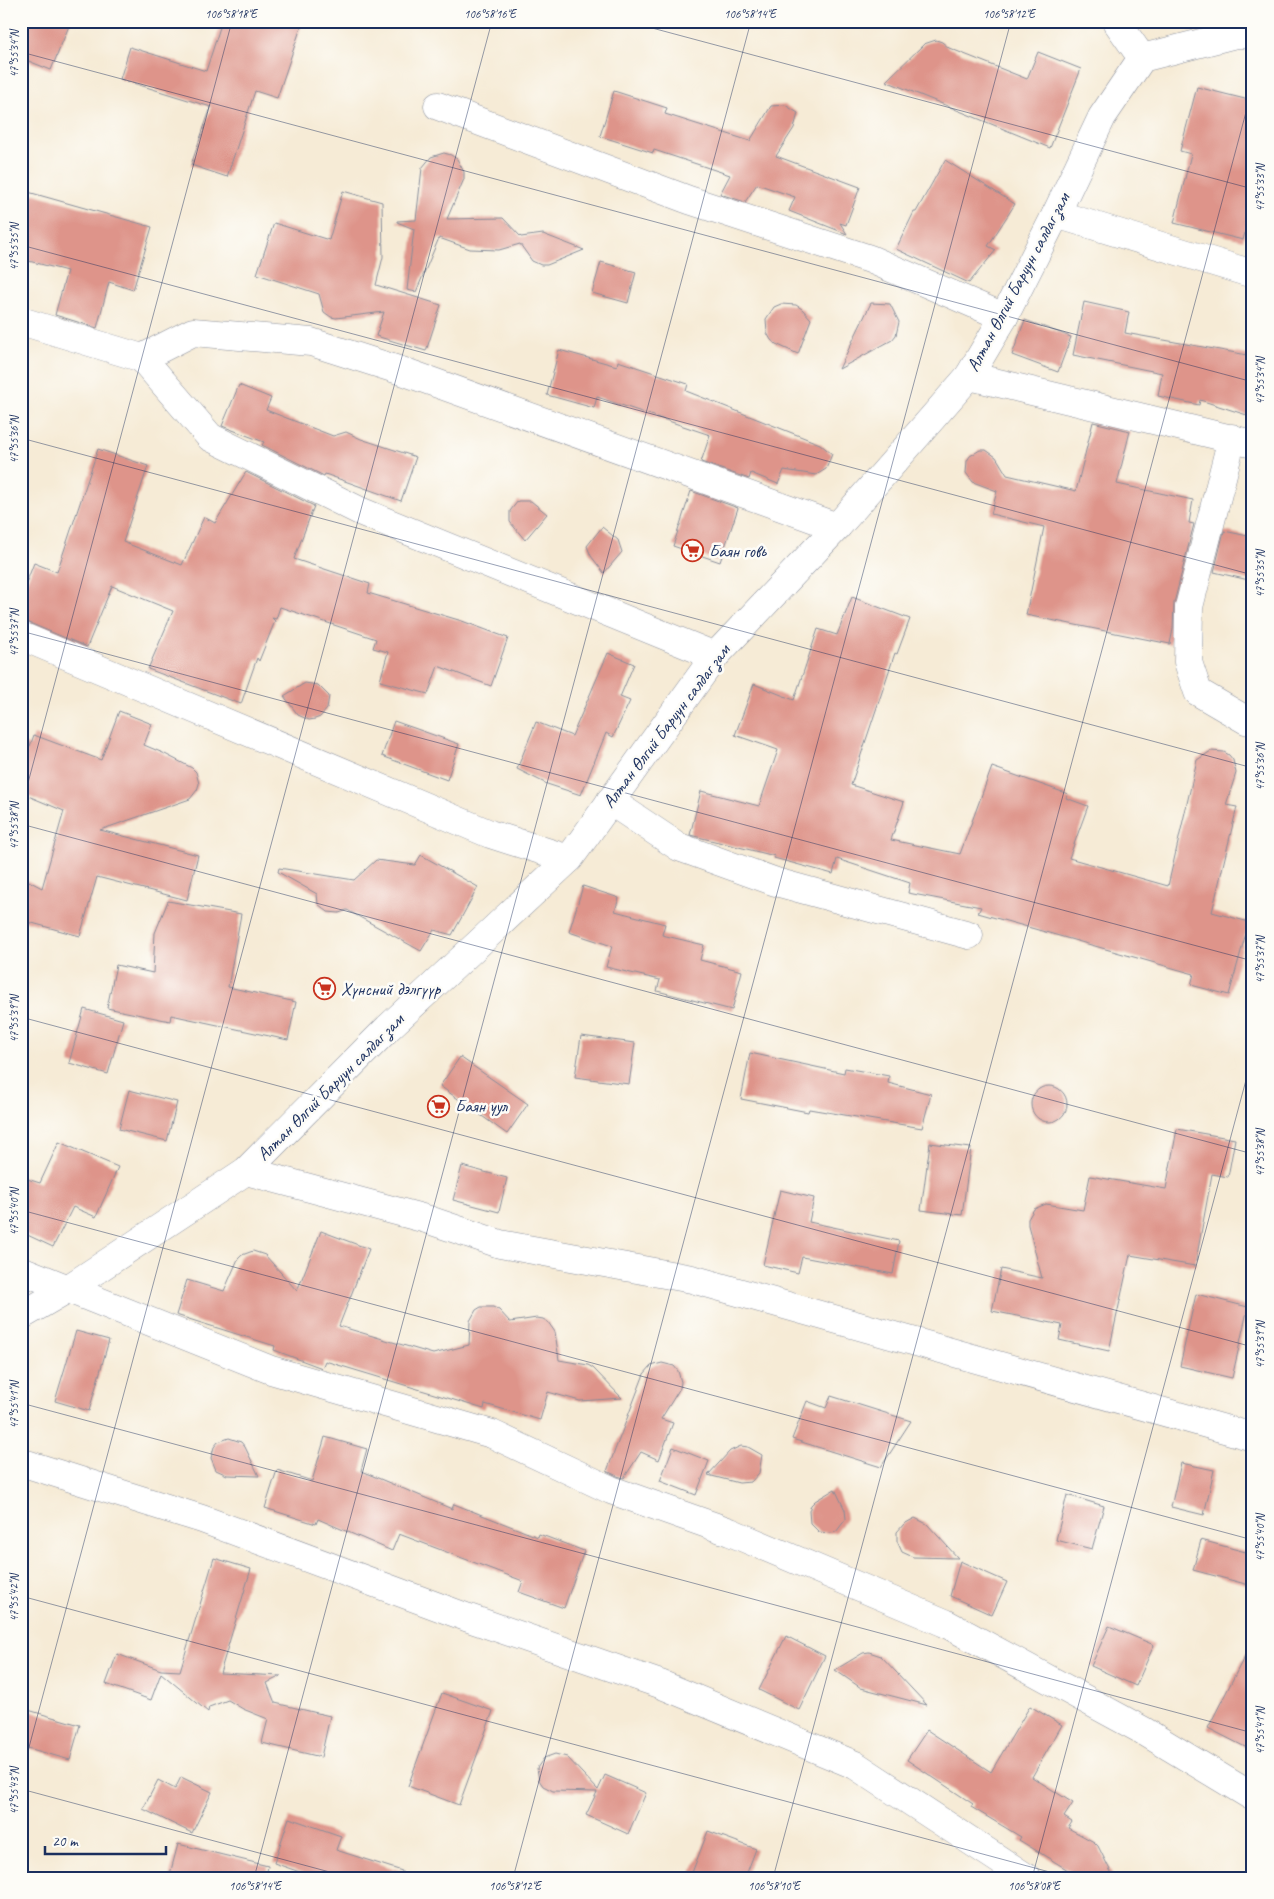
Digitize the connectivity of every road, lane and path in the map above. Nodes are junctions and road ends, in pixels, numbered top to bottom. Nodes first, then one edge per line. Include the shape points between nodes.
1 (1116, 21) edge
2 (1253, 35) edge
3 (1142, 58) junction
4 (438, 106) dead end
5 (1056, 214) junction
6 (1253, 274) edge
7 (1004, 318) junction
8 (21, 321) edge
9 (142, 358) junction
10 (969, 376) junction
11 (1242, 441) edge
12 (837, 527) junction
13 (21, 636) edge
14 (715, 656) junction
15 (1253, 722) edge
16 (610, 801) junction
17 (569, 859) junction
18 (969, 935) dead end
19 (246, 1171) junction
20 (21, 1270) edge
21 (69, 1288) junction
22 (21, 1316) edge
23 (1253, 1437) edge
24 (21, 1464) edge
25 (1253, 1797) edge
26 (1027, 1878) edge

1 - 3 street
2 - 3 street via 1236,34
3 - 5 street, Алтан Өлгий Баруун салдаг зам via 1102,117
4 - 7 street via 688,200 870,259
5 - 6 street
5 - 7 street, Алтан Өлгий Баруун салдаг зам
7 - 10 street, Алтан Өлгий Баруун салдаг зам
8 - 9 street
9 - 12 street via 193,332 311,342 417,376
9 - 14 street via 210,437 362,512
10 - 11 street
10 - 12 street, Алтан Өлгий Баруун салдаг зам
11 - 15 street via 1190,607 1188,662 1198,692
12 - 14 street, Алтан Өлгий Баруун салдаг зам
13 - 17 street via 490,834
14 - 16 street, Алтан Өлгий Баруун салдаг зам
16 - 17 street, Алтан Өлгий Баруун салдаг зам
16 - 18 street via 679,847 776,882
17 - 19 street, Алтан Өлгий Баруун салдаг зам via 388,1028
19 - 21 street, Алтан Өлгий Баруун салдаг зам
19 - 23 street via 426,1219 500,1244 692,1279
20 - 21 street
21 - 22 street, Алтан Өлгий Баруун салдаг зам
21 - 25 street via 271,1370 492,1434 611,1490 730,1532 945,1623 1142,1730
24 - 26 street via 202,1519 669,1687 855,1765

